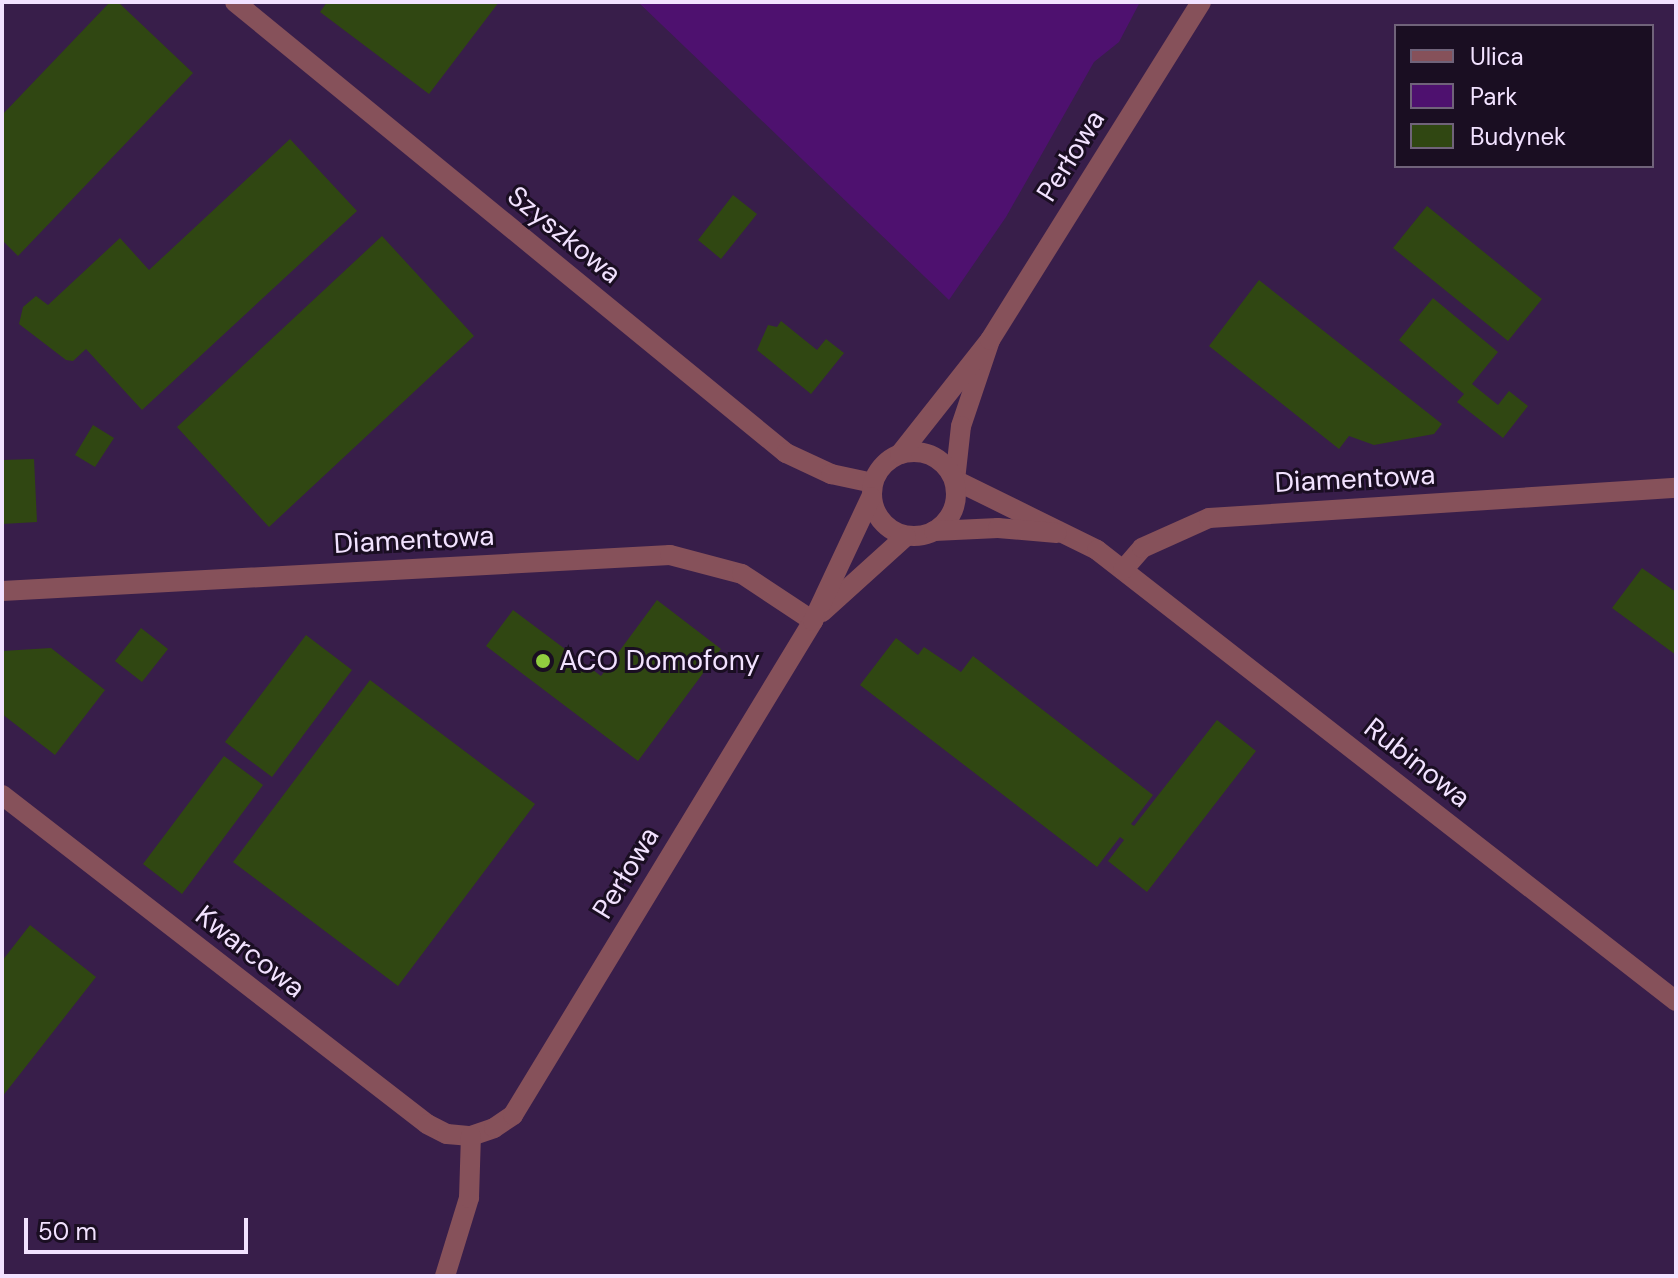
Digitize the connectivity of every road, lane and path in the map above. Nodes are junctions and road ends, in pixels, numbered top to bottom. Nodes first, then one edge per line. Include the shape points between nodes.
1 (235, 2) edge
2 (1201, 2) edge
3 (990, 340) junction
4 (900, 454) junction
5 (955, 480) junction
6 (1676, 488) edge
7 (872, 490) junction
8 (934, 531) junction
9 (1065, 534) junction
10 (906, 536) junction
11 (1123, 570) junction
12 (2, 591) edge
13 (813, 621) junction
14 (2, 795) edge
15 (1676, 1001) edge
16 (471, 1136) junction
17 (445, 1276) edge

1 - 7 street, Szyszkowa via 786,453
2 - 3 street, Perłowa
3 - 4 street, Perłowa
3 - 5 street, Perłowa via 961,426
4 - 5 street via 928,454
4 - 7 street via 878,470
5 - 8 street via 953,511
5 - 9 street
6 - 11 street, Diamentowa via 1209,518 1151,542
7 - 10 street via 882,522
7 - 13 street, Perłowa
8 - 9 street via 998,528
8 - 10 street
9 - 11 street
10 - 13 street, Perłowa
11 - 15 street, Rubinowa
12 - 13 street, Diamentowa via 670,555 695,557 742,574
13 - 16 street, Perłowa via 513,1115
14 - 16 street, Kwarcowa via 427,1124 447,1134
16 - 17 street via 469,1198

